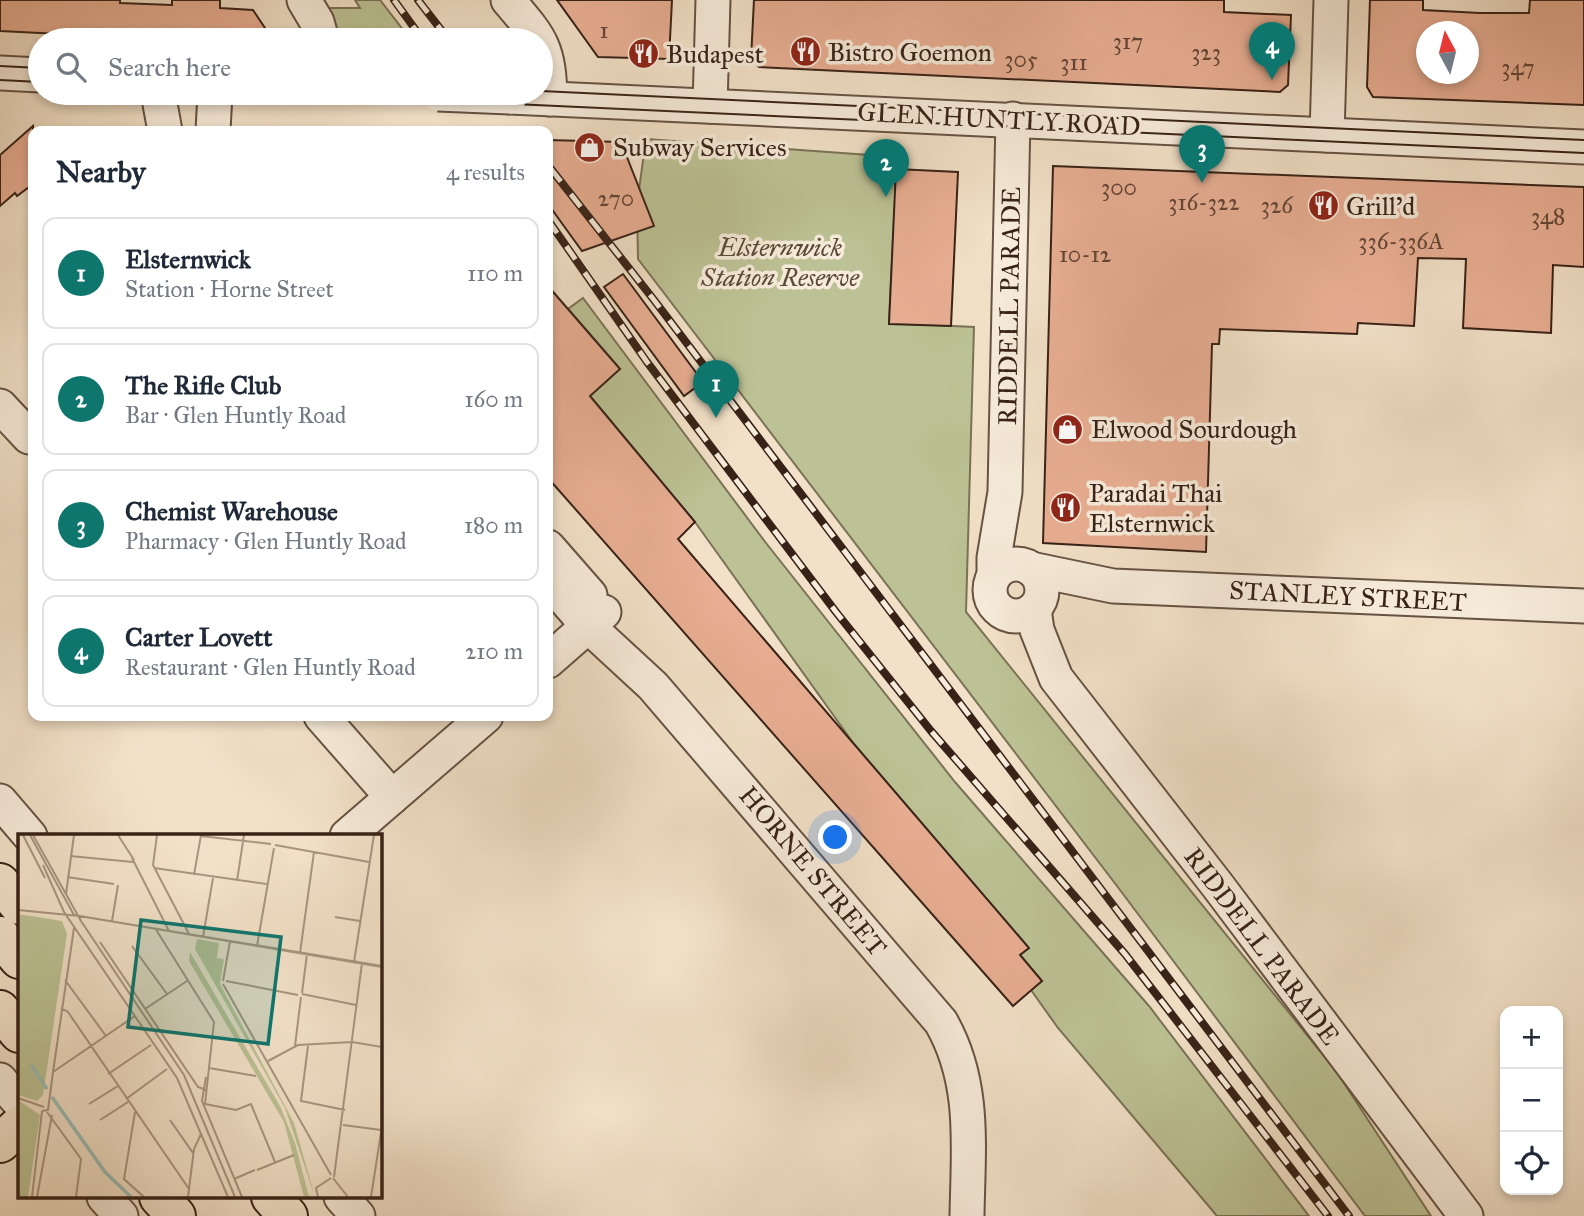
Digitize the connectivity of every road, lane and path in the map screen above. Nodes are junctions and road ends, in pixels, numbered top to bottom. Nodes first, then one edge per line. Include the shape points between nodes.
1 (304, 0) edge
2 (506, 0) edge
3 (713, 0) edge
4 (1331, 0) edge
5 (319, 28) edge
6 (513, 28) edge
7 (530, 28) edge
8 (0, 73) edge
9 (28, 74) edge
10 (553, 99) edge
11 (160, 105) edge
12 (214, 105) edge
13 (709, 106) junction
14 (1013, 119) junction
15 (164, 126) edge
16 (213, 126) edge
17 (1327, 135) junction
18 (1584, 147) edge
19 (0, 405) edge
20 (28, 436) edge
21 (1005, 492) junction
22 (553, 554) edge
23 (1029, 568) junction
24 (994, 576) junction
25 (553, 584) edge
26 (1113, 586) junction
27 (1584, 606) edge
28 (1035, 607) junction
29 (999, 610) junction
30 (596, 619) junction
31 (553, 657) edge
32 (1056, 678) junction
33 (325, 721) edge
34 (480, 721) edge
35 (392, 797) junction
36 (0, 802) edge
37 (28, 834) edge
38 (349, 834) edge
39 (0, 883) edge
40 (18, 904) edge
41 (0, 936) edge
42 (18, 958) edge
43 (0, 1010) edge
44 (18, 1032) edge
45 (0, 1080) edge
46 (18, 1101) edge
47 (18, 1127) edge
48 (0, 1143) edge
49 (105, 1198) edge
50 (160, 1198) edge
51 (272, 1198) edge
52 (342, 1198) edge
53 (121, 1216) edge
54 (176, 1216) edge
55 (288, 1216) edge
56 (358, 1216) edge
57 (967, 1216) edge
58 (1466, 1216) edge

1 - 5 street
2 - 6 street
2 - 7 street
3 - 13 street
4 - 17 street
8 - 9 street
10 - 13 street, GLEN HUNTLY ROAD
11 - 15 street
12 - 16 street
13 - 14 street, GLEN HUNTLY ROAD
14 - 17 street, GLEN HUNTLY ROAD
14 - 21 street, RIDDELL PARADE
17 - 18 street, GLEN HUNTLY ROAD
19 - 20 street
21 - 23 street, RIDDELL PARADE
21 - 24 street, RIDDELL PARADE
22 - 30 street, HORNE STREET
23 - 24 street via 1009,565
23 - 26 street, STANLEY STREET
23 - 28 street via 1041,584
24 - 29 street via 990,594
25 - 30 street, HORNE STREET
26 - 27 street, STANLEY STREET
26 - 28 street, STANLEY STREET
28 - 29 street via 1017,615
28 - 32 street, RIDDELL PARADE via 1037,630
29 - 32 street, RIDDELL PARADE via 1026,657
30 - 31 street
30 - 57 street, HORNE STREET via 941,1022 967,1092
32 - 58 street, RIDDELL PARADE
33 - 35 street
34 - 35 street
35 - 38 street
36 - 37 street
39 - 40 main road
41 - 42 main road
43 - 44 main road
45 - 46 street
47 - 48 main road
49 - 53 street
50 - 54 main road
51 - 55 main road
52 - 56 street

